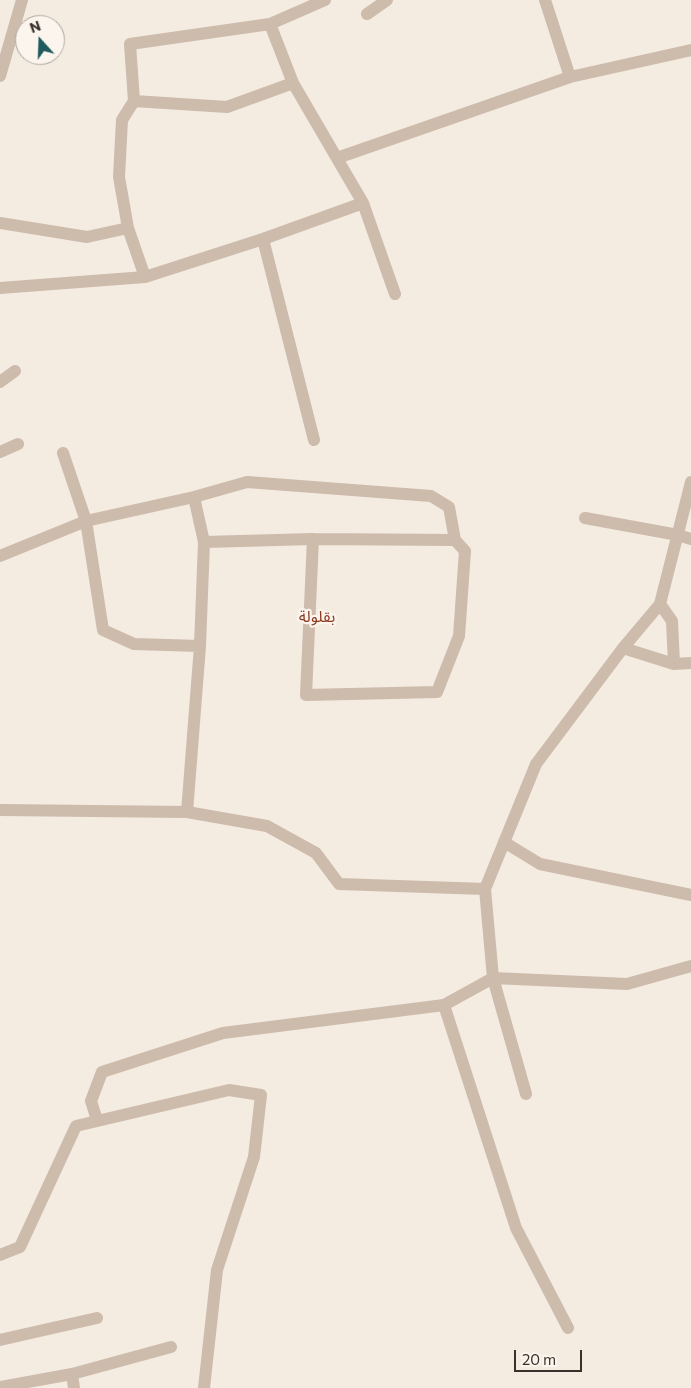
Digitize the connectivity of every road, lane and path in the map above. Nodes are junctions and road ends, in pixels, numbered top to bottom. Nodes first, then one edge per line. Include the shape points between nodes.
1 (22, 0) edge
2 (325, 0) edge
3 (387, 0) edge
4 (549, 2) edge
5 (367, 14) dead end
6 (270, 24) junction
7 (691, 50) edge
8 (0, 76) edge
9 (570, 77) junction
10 (293, 83) junction
11 (134, 101) junction
12 (337, 158) junction
13 (363, 203) junction
14 (0, 224) edge
15 (128, 228) junction
16 (263, 240) junction
17 (145, 277) junction
18 (0, 288) edge
19 (395, 294) dead end
20 (15, 371) dead end
21 (0, 382) edge
22 (314, 440) dead end
23 (18, 444) dead end
24 (0, 452) edge
25 (63, 453) dead end
26 (691, 482) edge
27 (194, 497) junction
28 (585, 518) dead end
29 (86, 521) junction
30 (678, 534) junction
31 (313, 539) junction
32 (691, 539) edge
33 (455, 540) junction
34 (204, 542) junction
35 (0, 556) edge
36 (660, 604) junction
37 (200, 646) junction
38 (623, 648) junction
39 (691, 663) edge
40 (674, 664) junction
41 (0, 810) edge
42 (187, 812) junction
43 (504, 842) junction
44 (485, 889) junction
45 (691, 895) edge
46 (691, 966) edge
47 (493, 978) junction
48 (444, 1005) junction
49 (526, 1094) dead end
50 (97, 1120) junction
51 (0, 1256) edge
52 (97, 1318) dead end
53 (568, 1328) dead end
54 (0, 1340) edge
55 (171, 1347) dead end
56 (72, 1374) junction
57 (0, 1387) edge
58 (74, 1388) edge
59 (204, 1388) edge

1 - 8 street
2 - 6 street
3 - 5 street
4 - 9 street
6 - 10 street
6 - 11 street via 130,44
7 - 9 street
9 - 12 street
10 - 11 street via 227,107
10 - 12 street
11 - 15 street via 122,120 119,177
12 - 13 street
13 - 16 street
13 - 19 street
14 - 15 street via 87,237
15 - 17 street
16 - 17 street
16 - 22 street
17 - 18 street
20 - 21 street
23 - 24 street
25 - 29 street
26 - 30 street
27 - 29 street
27 - 33 street via 247,482 431,496 449,506
27 - 34 street
28 - 30 street
29 - 35 street
29 - 37 street via 103,630 134,644
30 - 32 street
30 - 36 street
31 - 33 street
31 - 33 street via 306,695 437,692 459,636 465,551
31 - 34 street
34 - 37 street
36 - 38 street
36 - 40 street via 672,621
37 - 42 street
38 - 40 street
38 - 43 street via 536,764
39 - 40 street
41 - 42 street
42 - 44 street via 267,826 316,854 339,884
43 - 44 street
43 - 45 street via 540,864
44 - 47 street
46 - 47 street via 627,984
47 - 48 street
47 - 49 street
48 - 50 street via 222,1033 102,1072 91,1101
48 - 53 street via 516,1228
50 - 51 street via 76,1126 20,1247
50 - 59 street via 229,1090 261,1095 254,1156 217,1270
52 - 54 street
55 - 56 street
56 - 57 street
56 - 58 street

